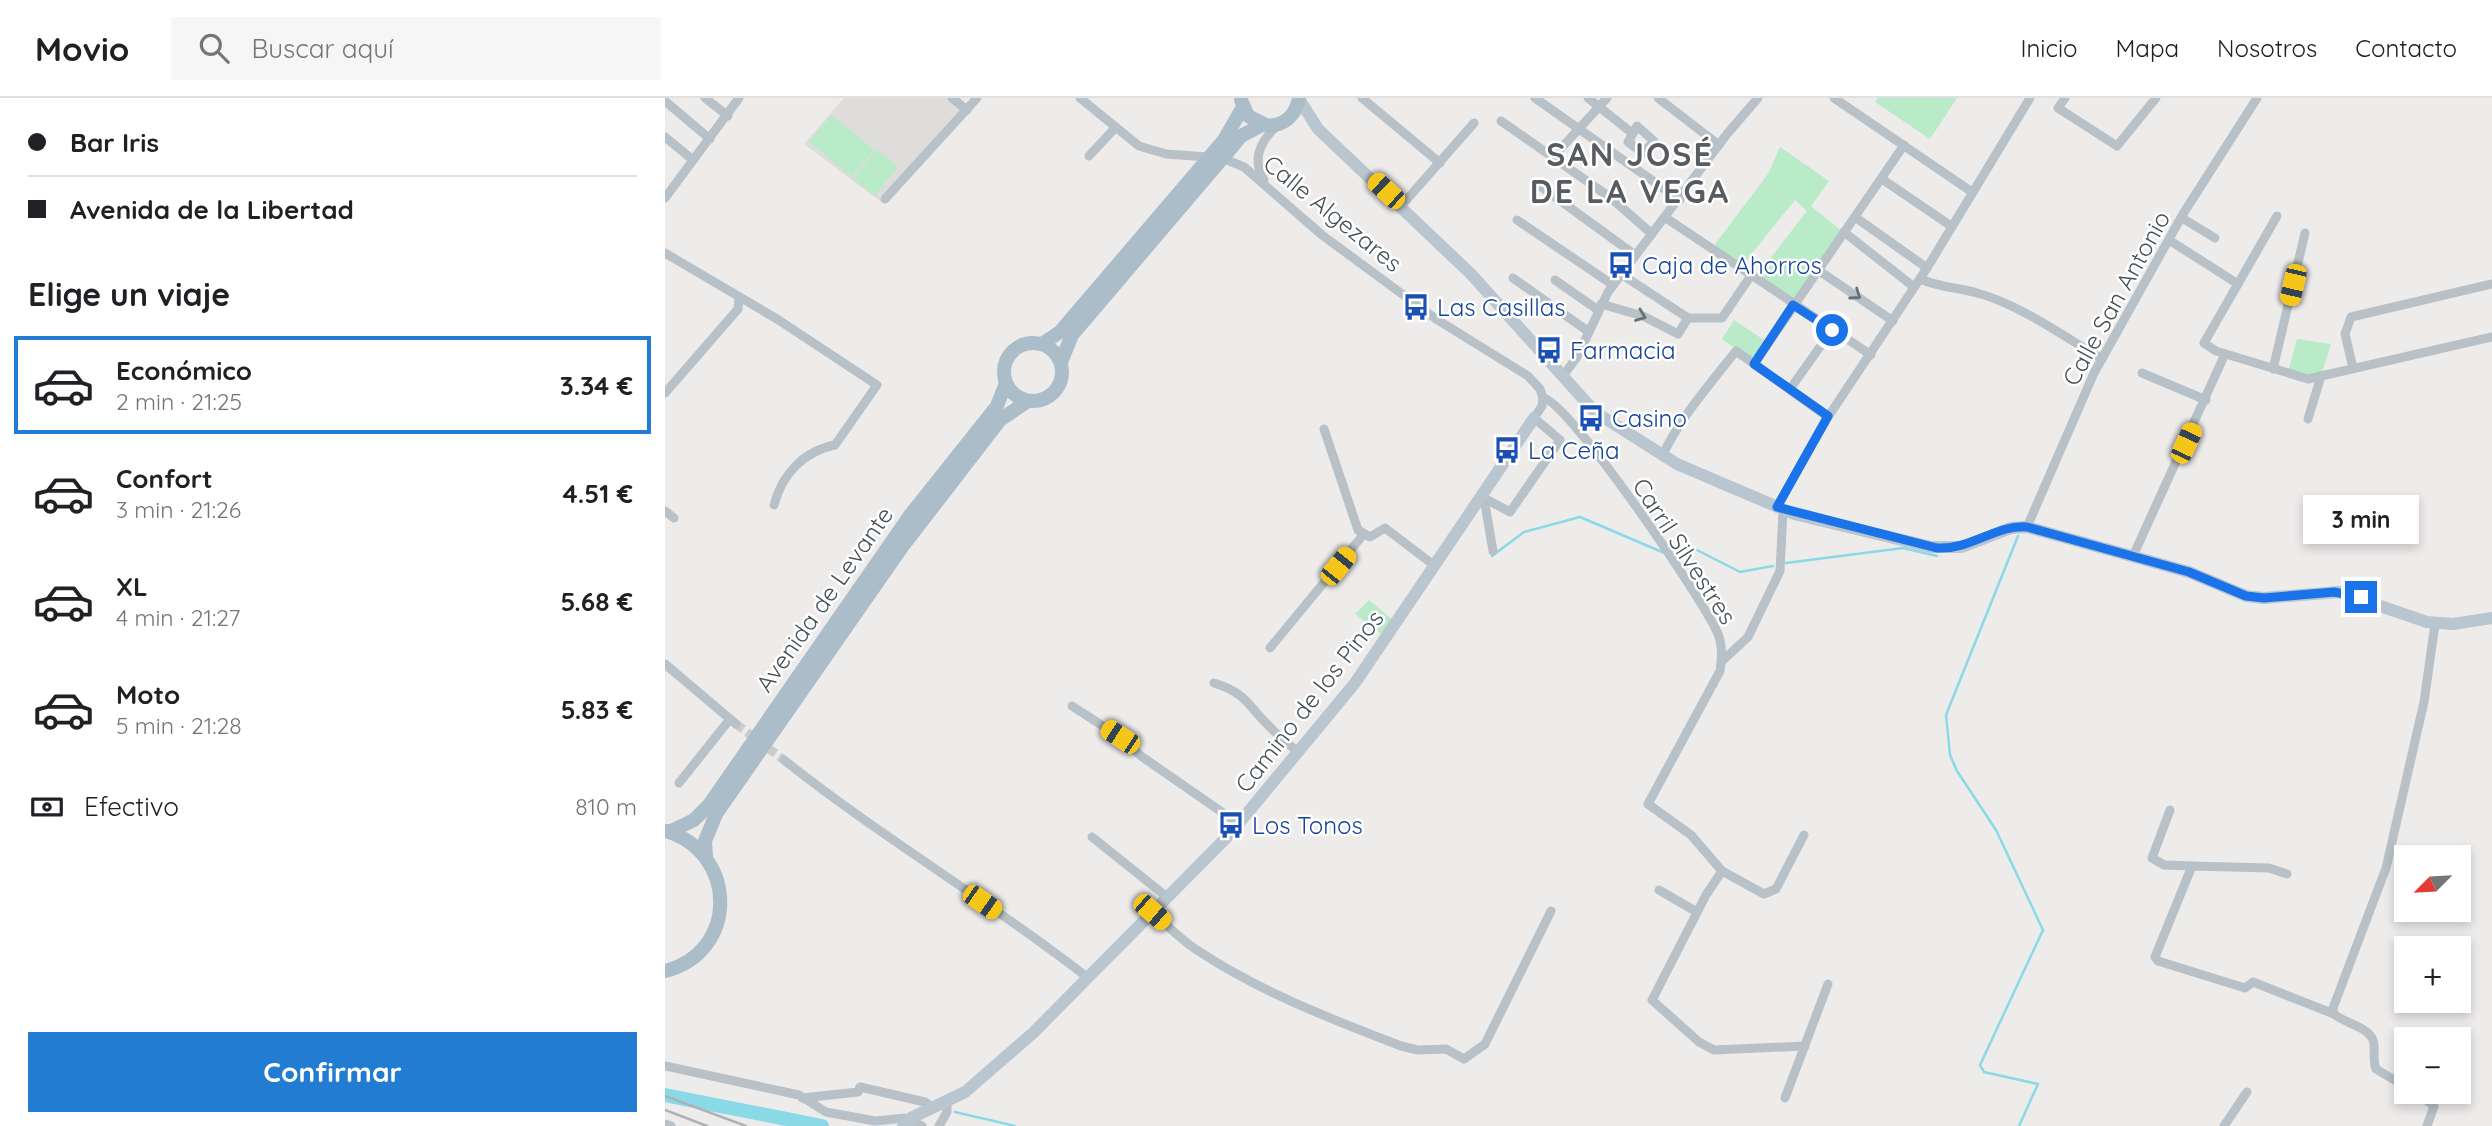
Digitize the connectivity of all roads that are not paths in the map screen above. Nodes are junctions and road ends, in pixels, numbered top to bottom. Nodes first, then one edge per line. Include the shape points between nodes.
1 (705, 98) edge
2 (739, 98) edge
3 (952, 98) edge
4 (977, 98) edge
5 (1080, 98) edge
6 (1303, 98) edge
7 (1362, 98) edge
8 (1535, 98) edge
9 (1588, 98) edge
10 (1607, 98) edge
11 (1658, 98) edge
12 (1758, 98) edge
13 (1835, 98) edge
14 (2030, 98) edge
15 (2066, 98) edge
16 (2156, 98) edge
17 (2257, 98) edge
18 (665, 101) edge
19 (1242, 103) edge
20 (1599, 108) junction
21 (967, 110) junction
22 (728, 116) junction
23 (1501, 121) dead end
24 (1284, 122) junction
25 (1474, 123) dead end
26 (1262, 125) junction
27 (1115, 128) junction
28 (1318, 129) junction
29 (1578, 131) junction
30 (1632, 133) dead end
31 (665, 137) edge
32 (710, 139) junction
33 (1719, 145) junction
34 (1904, 145) junction
35 (1089, 156) dead end
36 (1554, 156) junction
37 (1216, 157) junction
38 (693, 160) junction
39 (1440, 163) junction
40 (1882, 179) junction
41 (1536, 183) dead end
42 (1269, 187) junction
43 (1972, 192) junction
44 (665, 198) edge
45 (885, 199) dead end
46 (1680, 200) junction
47 (1402, 205) junction
48 (2277, 216) dead end
49 (1855, 217) junction
50 (1665, 218) junction
51 (2182, 218) junction
52 (1517, 220) dead end
53 (1951, 226) junction
54 (1844, 232) junction
55 (1652, 233) junction
56 (2305, 233) dead end
57 (2215, 238) dead end
58 (2169, 240) junction
59 (665, 253) edge
60 (1635, 255) junction
61 (1927, 268) junction
62 (1818, 270) junction
63 (1621, 274) junction
64 (1750, 277) junction
65 (1513, 278) dead end
66 (1555, 280) dead end
67 (1917, 283) junction
68 (2238, 284) junction
69 (2492, 284) edge
70 (1613, 285) junction
71 (739, 297) junction
72 (1793, 305) junction
73 (1600, 307) junction
74 (1688, 318) junction
75 (1893, 321) junction
76 (1832, 330) junction
77 (1588, 332) junction
78 (2492, 337) edge
79 (1042, 344) junction
80 (2225, 354) junction
81 (1871, 355) junction
82 (2102, 359) junction
83 (1061, 362) junction
84 (1754, 364) junction
85 (2353, 368) junction
86 (2273, 369) junction
87 (2142, 373) dead end
88 (1563, 376) junction
89 (2321, 376) junction
90 (1006, 383) junction
91 (1790, 389) junction
92 (665, 393) edge
93 (1542, 398) junction
94 (2206, 400) junction
95 (1028, 401) junction
96 (1828, 416) junction
97 (1534, 418) junction
98 (2308, 419) dead end
99 (1324, 429) dead end
100 (1662, 456) junction
101 (1482, 497) junction
102 (774, 505) dead end
103 (1780, 508) junction
104 (665, 511) edge
105 (674, 518) dead end
106 (2027, 527) junction
107 (1363, 535) junction
108 (1493, 551) dead end
109 (2133, 556) junction
110 (1435, 566) junction
111 (2492, 618) edge
112 (2435, 624) junction
113 (1270, 648) dead end
114 (1721, 662) junction
115 (665, 664) edge
116 (1214, 682) dead end
117 (1072, 706) dead end
118 (1298, 752) junction
119 (784, 760) tunnel mouth
120 (679, 783) dead end
121 (2170, 810) dead end
122 (1239, 824) junction
123 (667, 831) edge
124 (1804, 835) dead end
125 (1092, 837) dead end
126 (706, 857) junction
127 (2192, 866) junction
128 (1722, 871) junction
129 (2287, 874) dead end
130 (1659, 890) dead end
131 (1167, 897) junction
132 (1551, 911) dead end
133 (1152, 912) junction
134 (1697, 912) junction
135 (665, 971) edge
136 (1088, 978) junction
137 (1828, 984) dead end
138 (2334, 1014) junction
139 (1805, 1046) junction
140 (665, 1066) edge
141 (2394, 1080) edge
142 (2247, 1092) dead end
143 (802, 1098) junction
144 (1785, 1098) dead end
145 (947, 1102) junction
146 (2431, 1104) edge
147 (933, 1108) junction
148 (906, 1123) edge
149 (665, 1124) edge
150 (671, 1126) edge
151 (922, 1126) edge
152 (939, 1126) edge
153 (2224, 1126) edge
154 (2427, 1126) edge

1 - 22 street
2 - 22 street
3 - 21 street
4 - 21 street
5 - 27 street, Calle Algezares
6 - 24 main road
6 - 28 main road
7 - 39 street
8 - 29 street
9 - 20 street
10 - 20 street
11 - 33 street
12 - 33 street
13 - 34 street
14 - 43 street
15 - 16 street via 2058,108 2117,146
17 - 51 street, Calle San Antonio
18 - 32 street
19 - 26 main road via 1252,120
19 - 37 main road
20 - 29 street
20 - 30 street
21 - 45 street
22 - 32 street
23 - 36 street
24 - 26 main road
24 - 28 main road
24 - 42 street via 1265,139 1258,156 1259,173
25 - 39 street
26 - 37 main road
27 - 35 street
27 - 37 street, Calle Algezares via 1153,151
28 - 47 main road
29 - 36 street
29 - 46 street
31 - 38 street
32 - 38 street
33 - 46 street
34 - 40 street
34 - 43 street
36 - 55 street
37 - 42 street, Calle Algezares via 1244,167
37 - 79 main road via 1060,332
37 - 83 main road via 1072,335
38 - 44 street
39 - 47 street
40 - 49 street
40 - 53 street
41 - 60 street
42 - 93 street, Calle Algezares via 1329,240 1436,319 1528,376
43 - 53 street
46 - 50 street
47 - 88 main road
48 - 68 street
49 - 54 street
49 - 61 street
50 - 55 street
50 - 64 street
51 - 57 street
51 - 58 street, Calle San Antonio
52 - 70 street
53 - 61 street
54 - 62 street
54 - 67 street
55 - 60 street
56 - 86 street
58 - 68 street
58 - 82 street, Calle San Antonio
59 - 71 street
60 - 63 street
61 - 67 street
62 - 72 street
62 -> 75 street
63 - 70 street
63 - 74 street
64 - 72 street
64 - 74 street via 1722,318
65 - 77 street
66 - 73 street
67 - 75 street
67 - 82 street via 1977,293 1999,302
68 - 80 street via 2204,343
69 - 85 street via 2351,317 2345,334
70 - 73 street
71 - 92 street via 738,309
71 - 102 street via 877,385 835,445 820,448 795,465 778,489
72 - 76 street
72 - 84 street
73 -> 74 street via 1643,316 1678,334
73 - 77 street
75 - 81 street
76 - 81 street
76 - 91 street
77 - 88 street
78 - 85 street
79 - 83 main road
79 - 90 main road via 1025,344 1012,352 1005,367
80 - 86 street
80 - 94 street
81 - 96 street
82 - 106 street, Calle San Antonio
83 - 95 main road via 1062,377 1056,391 1043,400
84 - 91 street
84 - 100 street via 1736,351 1682,419
85 - 89 street
86 - 89 street via 2308,379
87 - 94 street
88 - 100 main road via 1601,417
89 - 98 street
90 - 95 main road
90 - 123 main road, Avenida de Levante via 997,406 911,514 709,804 694,820
91 - 96 street
93 - 97 street, Camino de los Pinos
93 - 114 street, Carril Silvestres via 1550,398 1576,427 1665,548 1709,614 1720,637
94 - 109 street
95 - 126 main road, Avenida de Levante via 993,428 869,592 716,814 705,841
96 - 103 street
97 - 101 main road, Camino de los Pinos
97 - 101 street via 1560,440 1510,512
99 - 107 street
100 - 103 main road
101 - 108 street
101 - 110 main road, Camino de los Pinos
103 - 106 main road via 1937,548 1962,547 2011,527
103 - 114 street via 1780,571 1748,637
104 - 105 street
106 - 109 main road
107 - 110 street via 1370,537 1385,528
107 - 113 street
109 - 112 main road via 2189,572 2246,596 2339,592
110 - 118 main road, Camino de los Pinos via 1356,683
111 - 112 main road
112 - 138 street via 2424,702 2386,868 2335,999
114 - 128 street, Carril Silvestres via 1647,804 1691,835
115 - 120 street via 733,722
116 - 118 street via 1248,699 1267,725
117 - 122 street
118 - 122 main road, Camino de los Pinos
119 - 136 street
121 - 127 street via 2152,858 2164,865
122 - 131 main road, Camino de los Pinos
123 - 126 main road via 683,837
124 - 128 street via 1776,889 1763,894
125 - 131 street
126 - 135 main road via 717,878 720,913 714,932 688,961
127 - 129 street via 2269,867
127 - 138 street via 2155,957 2158,961 2245,988 2253,982
128 - 134 street
130 - 134 street
131 - 133 main road, Camino de los Pinos
132 - 133 street via 1485,1044 1464,1059 1446,1049 1401,1046 1299,1005 1195,949
133 - 136 main road, Camino de los Pinos
134 - 139 street via 1652,1000 1699,1042 1714,1049
136 - 145 main road, Camino de los Pinos via 1033,1033
137 - 139 street
138 - 141 street via 2367,1032 2376,1069
139 - 144 street
140 - 143 street
142 - 153 street
143 - 147 street via 844,1096 860,1087 925,1102
143 - 148 street via 826,1112
145 - 147 main road, Camino de los Pinos
145 - 152 street
146 - 154 street
147 - 148 main road, Camino de los Pinos
148 - 151 street
149 - 150 street

